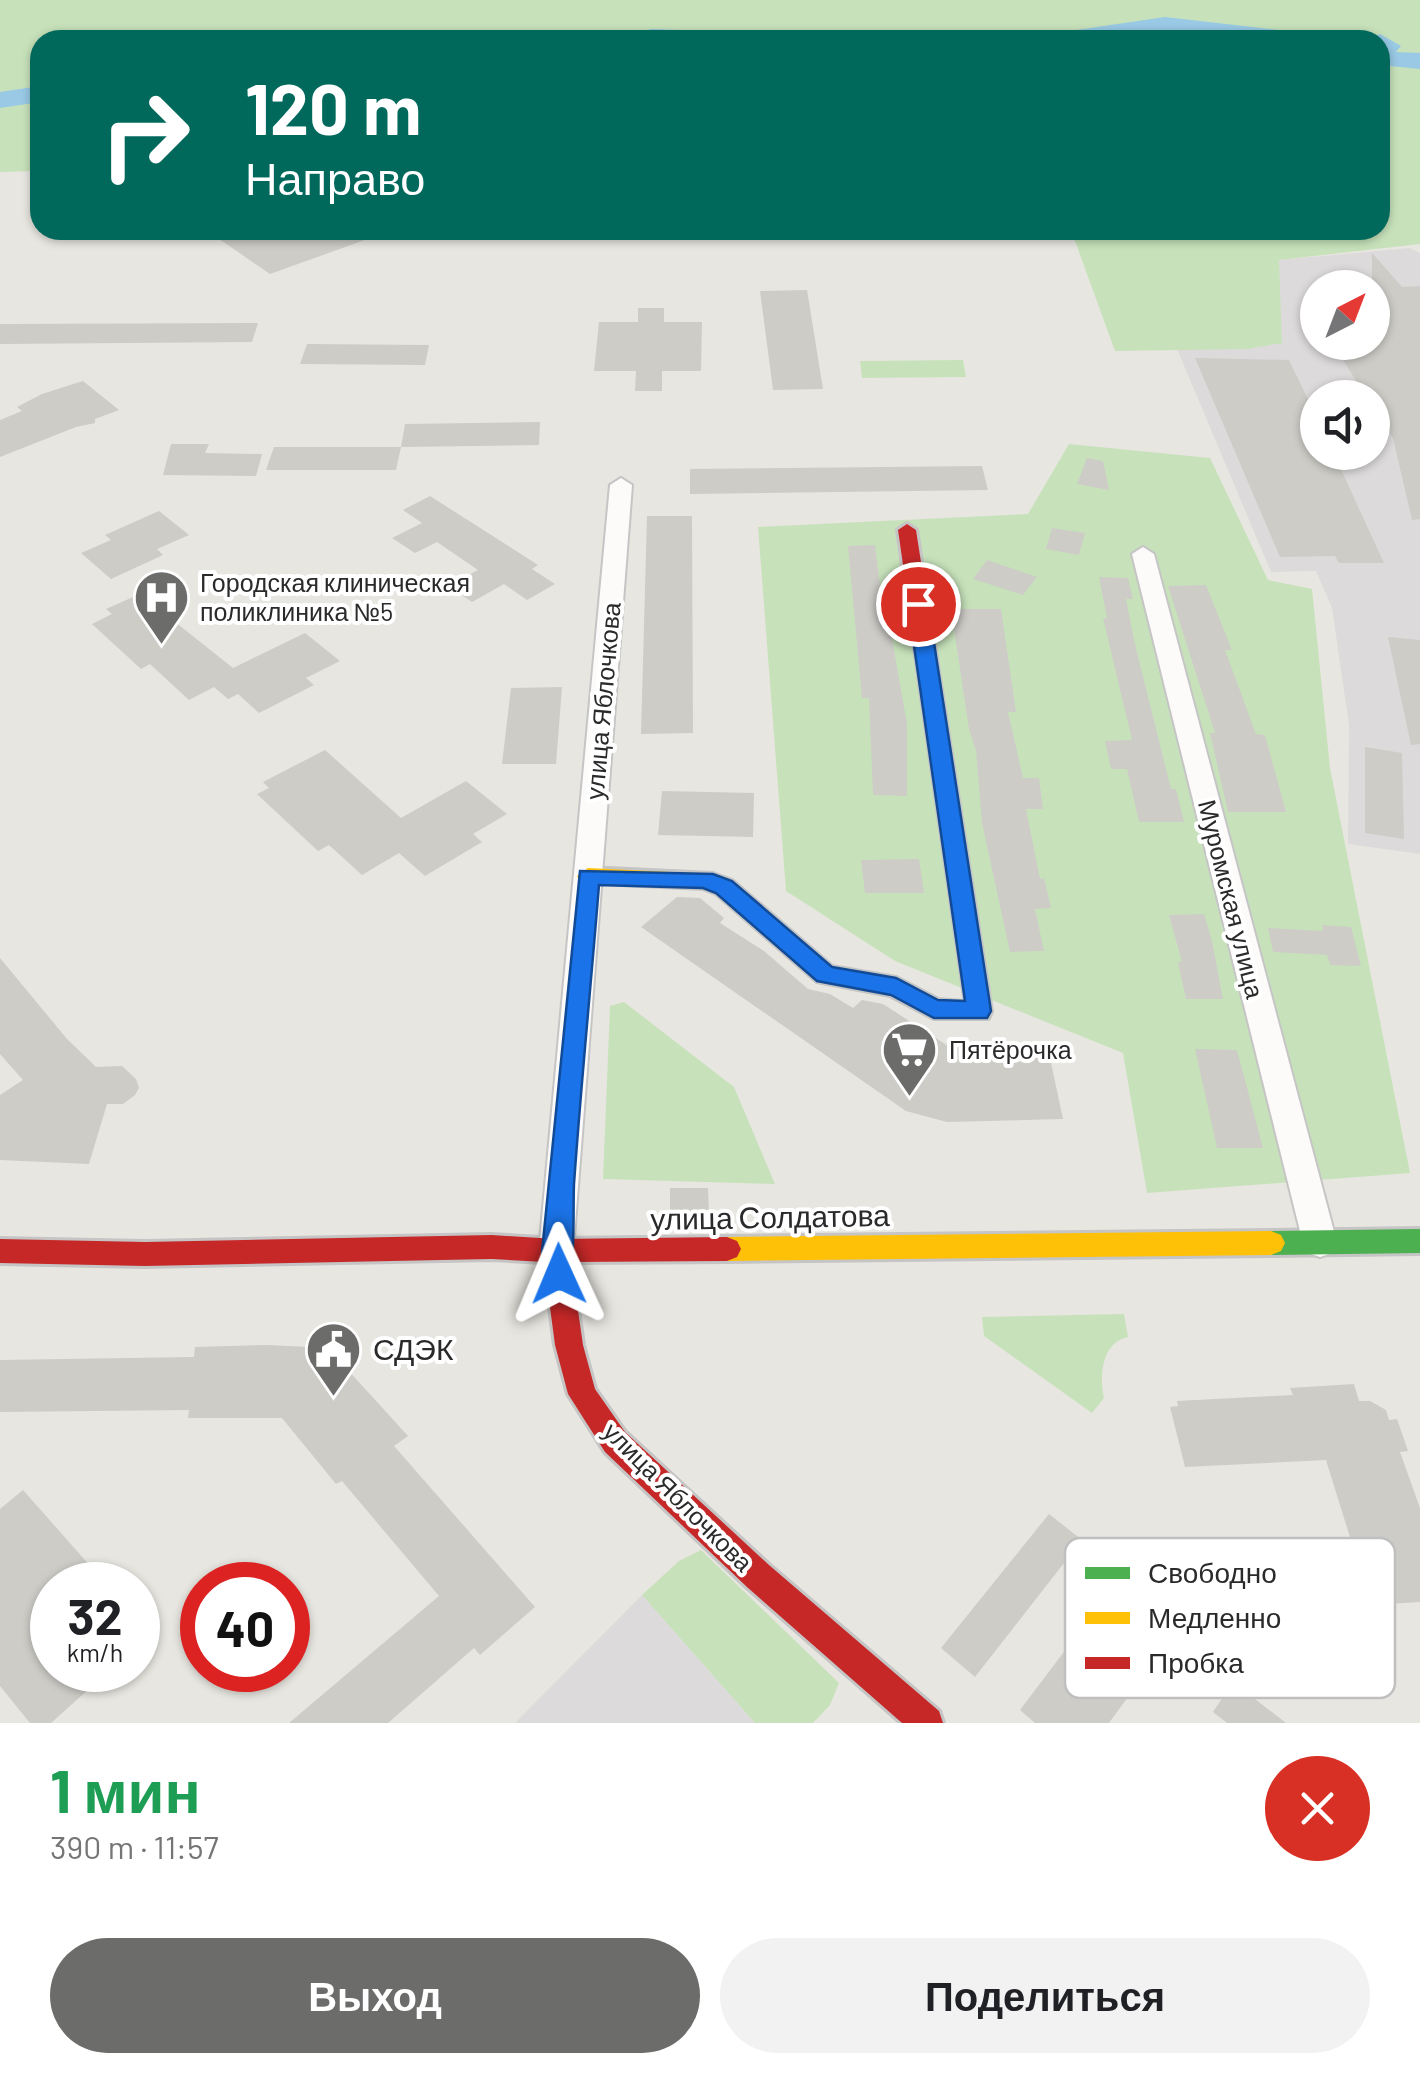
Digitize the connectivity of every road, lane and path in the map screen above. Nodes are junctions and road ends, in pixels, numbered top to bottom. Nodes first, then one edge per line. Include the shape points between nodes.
1 (621, 485) dead end
2 (907, 530) dead end
3 (1142, 554) dead end
4 (588, 876) junction
5 (1420, 1240) edge
6 (1320, 1243) junction
7 (0, 1251) edge
8 (556, 1252) junction
9 (927, 1723) edge

1 - 4 street, улица Яблочкова
2 - 4 street via 978,1011 934,1009 896,987 825,975 724,887 705,880
3 - 6 street, Муромская улица
4 - 8 street, улица Яблочкова
5 - 6 street, улица Солдатова
6 - 8 street, улица Солдатова
7 - 8 street, улица Солдатова
8 - 9 street, улица Яблочкова via 582,1394 614,1442

